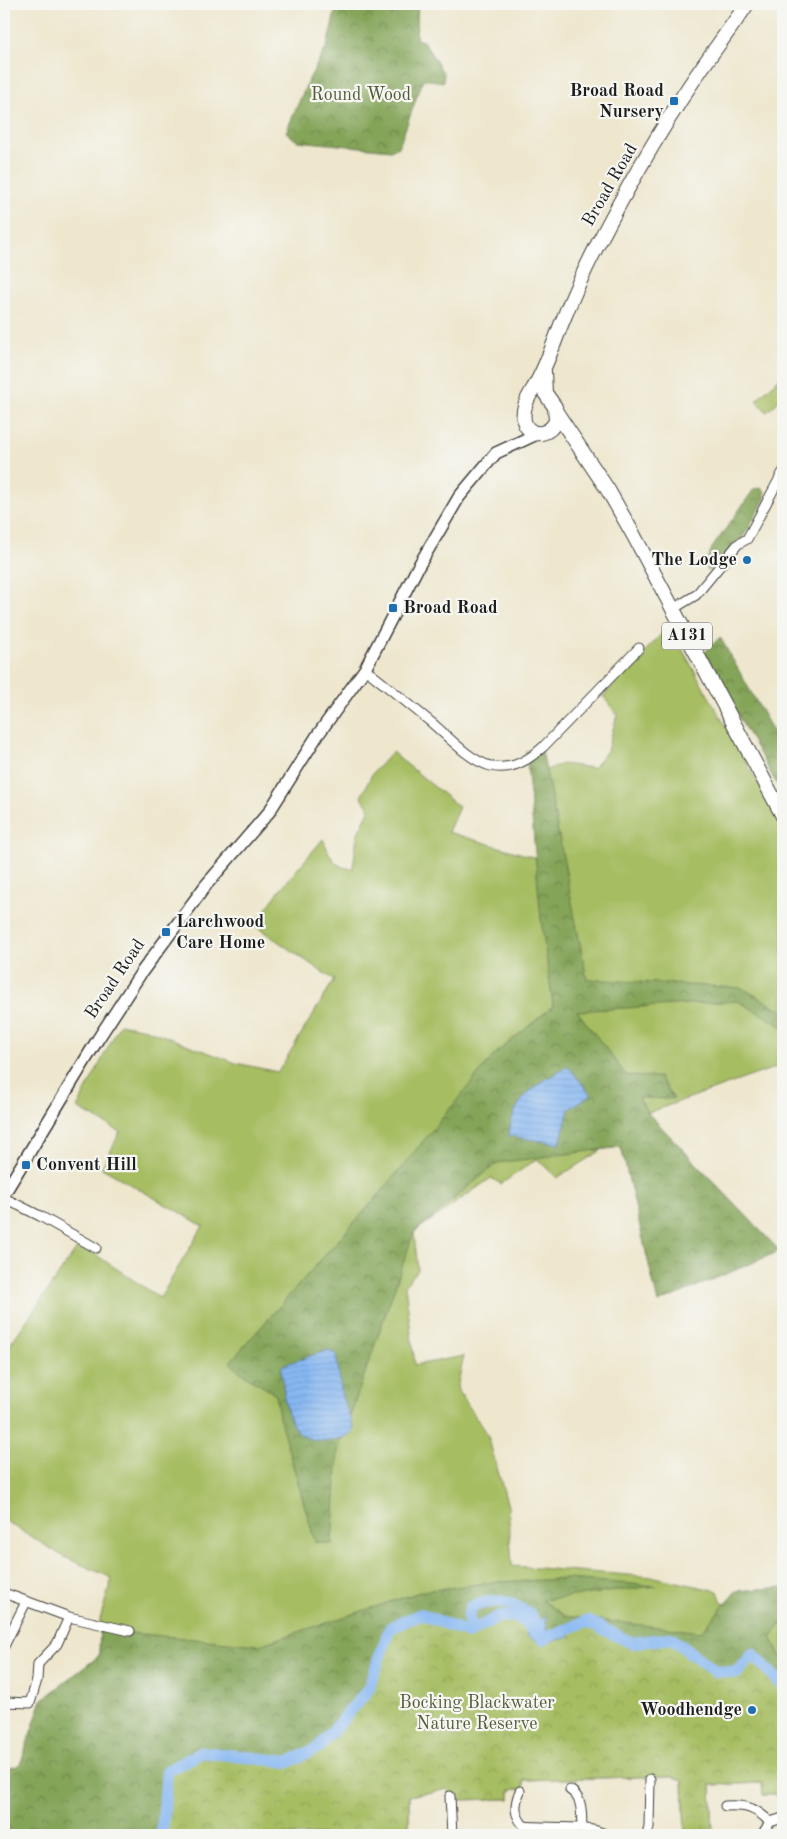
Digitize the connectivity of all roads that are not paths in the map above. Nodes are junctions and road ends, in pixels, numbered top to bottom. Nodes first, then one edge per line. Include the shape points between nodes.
1 (748, 4) edge
2 (544, 371) junction
3 (526, 402) junction
4 (552, 406) junction
5 (523, 423) junction
6 (544, 432) junction
7 (504, 448) junction
8 (586, 459) junction
9 (783, 472) edge
10 (672, 609) junction
11 (639, 648) dead end
12 (366, 669) junction
13 (783, 816) edge
14 (4, 1196) edge
15 (96, 1248) dead end
16 (4, 1593) edge
17 (26, 1602) junction
18 (69, 1617) junction
19 (130, 1631) dead end
20 (4, 1646) edge
21 (4, 1707) edge
22 (650, 1779) dead end
23 (570, 1790) dead end
24 (520, 1791) dead end
25 (450, 1796) dead end
26 (725, 1806) dead end
27 (783, 1818) edge
28 (770, 1822) junction
29 (582, 1829) junction
30 (452, 1835) edge
31 (606, 1835) edge
32 (647, 1835) edge
33 (762, 1835) edge

1 - 2 highway, Broad Road / A131 via 678,104 598,243
2 - 3 highway, Broad Road / A131
2 - 4 highway, Broad Road / A131 via 545,393
3 - 4 highway via 538,398
3 - 5 highway, Broad Road / A131
4 - 6 highway, Broad Road / A131 via 556,421
4 - 8 highway, A131
5 - 6 highway, A131 via 528,429
5 - 7 main road, Broad Road
6 - 7 main road, Broad Road
6 - 8 highway, A131 via 562,436
7 - 12 main road, Broad Road via 484,466 459,497 418,567
8 - 10 highway, A131 via 608,490
9 - 10 street via 746,539 738,544 696,595
10 - 13 highway, A131
11 - 12 street via 538,752 522,762 507,766 485,765 468,756
12 - 14 main road, Broad Road via 317,736 269,812 190,904 141,973 98,1038
14 - 15 street
16 - 17 street
17 - 18 street
17 - 20 street
18 - 19 street
18 - 21 street via 57,1644 38,1664 30,1703 6,1702
22 - 32 street
23 - 29 street via 580,1802
24 - 29 street via 515,1807 517,1818 524,1826
25 - 30 street
26 - 28 street via 745,1805
27 - 28 street
28 - 33 street
29 - 31 street

